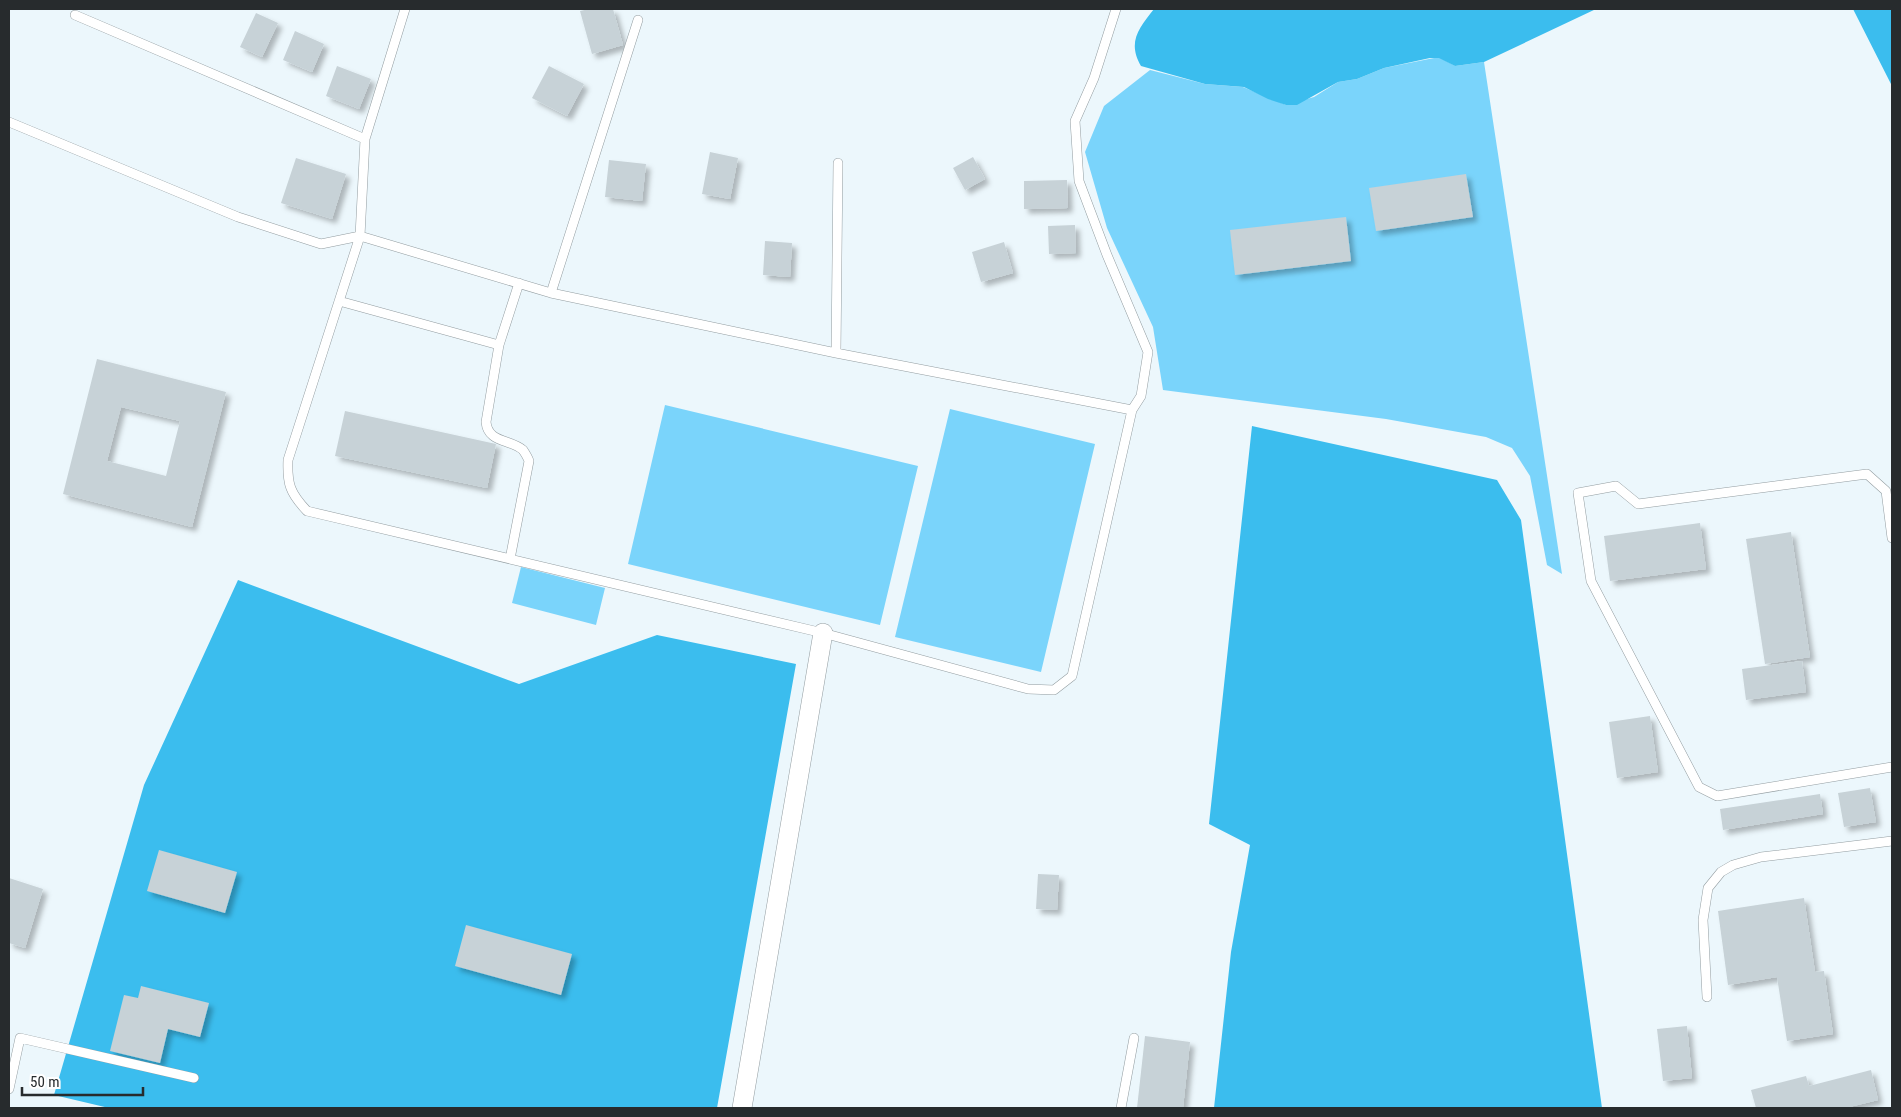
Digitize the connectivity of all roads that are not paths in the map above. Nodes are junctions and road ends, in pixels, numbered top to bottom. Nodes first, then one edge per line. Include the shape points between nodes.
1 (405, 9) edge
2 (1116, 9) edge
3 (75, 15) dead end
4 (638, 20) dead end
5 (9, 122) edge
6 (365, 139) junction
7 (838, 163) dead end
8 (360, 236) junction
9 (519, 283) junction
10 (552, 293) junction
11 (339, 301) junction
12 (500, 345) junction
13 (836, 353) junction
14 (1132, 410) junction
15 (1892, 538) edge
16 (510, 559) junction
17 (823, 633) junction
18 (1892, 767) edge
19 (1892, 841) edge
20 (1707, 997) dead end
21 (1134, 1038) dead end
22 (194, 1078) dead end
23 (9, 1089) edge
24 (742, 1108) edge
25 (1121, 1108) edge

1 - 6 lane
2 - 14 lane via 1076,122 1079,181 1148,352 1141,396
3 - 6 lane
4 - 10 lane
5 - 8 lane via 257,223 321,244
6 - 8 lane
7 - 13 lane
8 - 9 lane
8 - 11 lane
9 - 10 lane
9 - 12 lane
10 - 13 lane
11 - 12 lane
11 - 16 lane via 288,460 287,481 295,498 307,511
12 - 16 lane via 487,430 496,439 523,450 529,461
13 - 14 lane
14 - 17 lane via 1072,676 1054,690 1028,689
15 - 18 lane via 1886,491 1868,474 1638,504 1616,486 1578,493 1591,581 1699,787 1716,796
16 - 17 lane
17 - 24 street
19 - 20 lane via 1761,858 1733,865 1721,872 1708,888 1703,920
21 - 25 lane
22 - 23 lane via 20,1038

